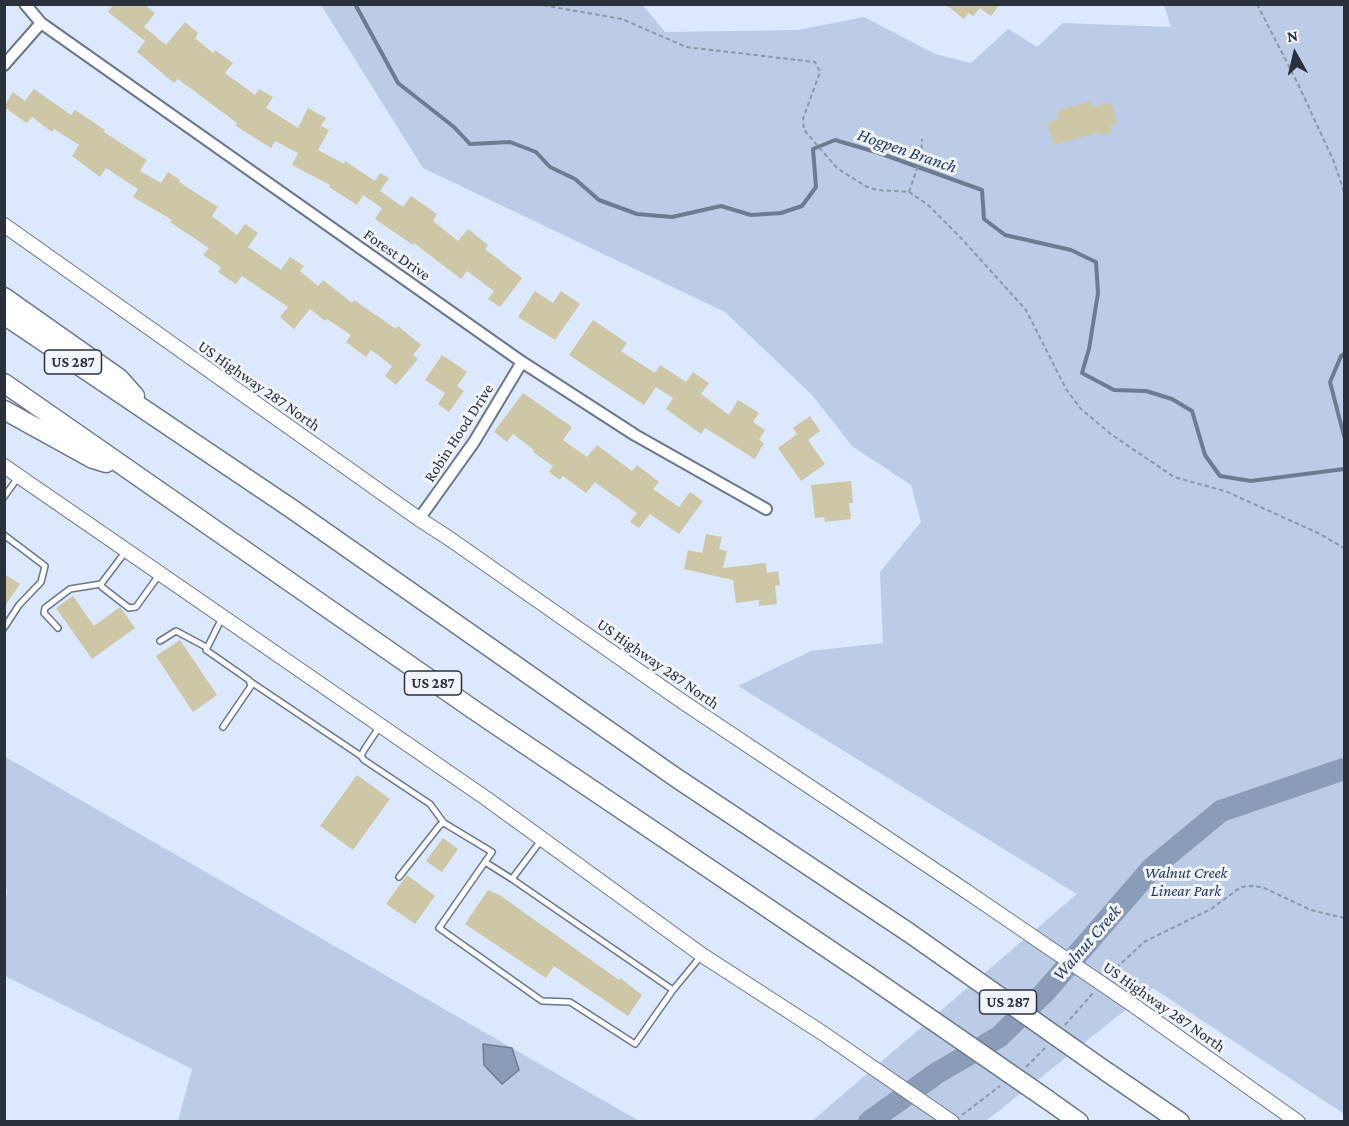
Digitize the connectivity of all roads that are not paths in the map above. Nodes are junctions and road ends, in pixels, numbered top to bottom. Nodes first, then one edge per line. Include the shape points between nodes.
1 (25, 4) edge
2 (41, 22) junction
3 (4, 65) edge
4 (4, 225) edge
5 (4, 297) edge
6 (4, 315) edge
7 (522, 362) junction
8 (4, 383) edge
9 (142, 409) junction
10 (4, 410) edge
11 (120, 465) junction
12 (4, 466) edge
13 (19, 476) junction
14 (4, 498) edge
15 (766, 509) dead end
16 (419, 519) junction
17 (4, 535) edge
18 (127, 550) junction
19 (160, 573) junction
20 (101, 584) junction
21 (223, 617) junction
22 (4, 628) edge
23 (58, 628) dead end
24 (160, 641) dead end
25 (206, 647) junction
26 (250, 682) junction
27 (380, 725) junction
28 (223, 727) dead end
29 (362, 756) junction
30 (444, 823) junction
31 (542, 839) junction
32 (485, 862) junction
33 (399, 877) dead end
34 (512, 879) junction
35 (702, 955) junction
36 (673, 990) junction
37 (956, 1119) edge
38 (1079, 1122) edge
39 (1180, 1122) edge
40 (1298, 1122) edge

1 - 2 street, Forest Drive
2 - 3 street
2 - 7 street, Forest Drive
4 - 16 main road, US Highway 287 North
5 - 9 highway via 119,378 134,393
6 - 9 highway, US 287
7 - 15 street, Forest Drive via 635,435
7 - 16 street, Robin Hood Drive via 474,442
8 - 11 highway, US 287
9 - 39 highway, US 287, bridge
10 - 11 highway via 93,459
11 - 38 highway, US 287, bridge
12 - 13 main road
13 - 14 lane
13 - 18 main road
16 - 40 main road, US Highway 287 North, bridge via 1133,1005
17 - 22 lane via 45,566 41,582
18 - 19 main road
18 - 20 lane
19 - 20 lane via 134,608
19 - 21 main road
20 - 23 lane via 70,589 45,608 44,613
21 - 25 lane
21 - 27 main road
24 - 25 lane via 176,631
25 - 26 lane via 208,653
26 - 28 lane
26 - 29 lane
27 - 29 lane
27 - 31 main road
29 - 30 lane via 430,804
30 - 32 lane via 492,852
30 - 33 lane
31 - 34 lane
31 - 35 main road
32 - 34 lane
32 - 36 lane via 439,928 542,1001 570,1002 635,1044
34 - 36 lane
35 - 36 lane
35 - 37 main road

